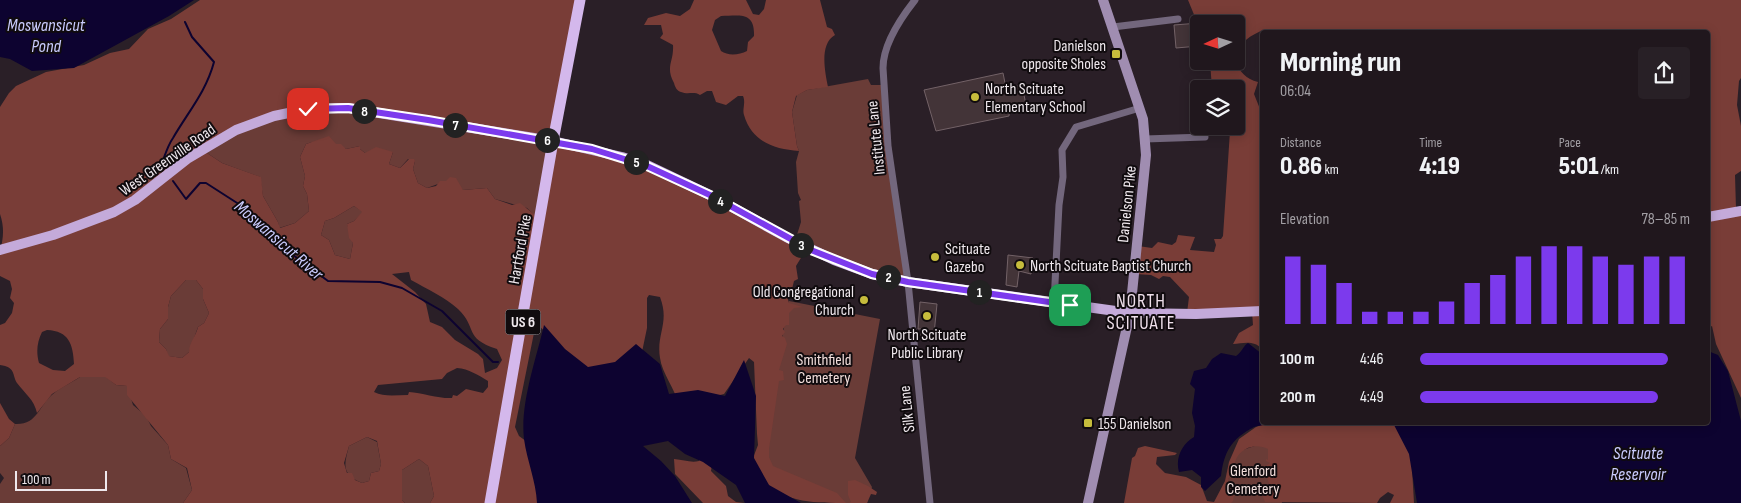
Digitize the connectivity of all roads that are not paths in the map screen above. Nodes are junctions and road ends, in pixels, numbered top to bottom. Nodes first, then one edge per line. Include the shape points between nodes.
1 (580, 0) edge
2 (915, 0) edge
3 (1103, 0) edge
4 (1178, 19) dead end
5 (1113, 27) junction
6 (1140, 108) junction
7 (1205, 137) dead end
8 (1145, 139) junction
9 (553, 141) junction
10 (1741, 211) edge
11 (1710, 217) edge
12 (0, 250) edge
13 (908, 282) junction
14 (1054, 303) junction
15 (1260, 311) edge
16 (1130, 313) junction
17 (490, 503) edge
18 (930, 503) edge
19 (1088, 503) edge

1 - 9 highway, Hartford Pike / US 6
2 - 13 street, Institute Lane via 897,26 883,60 888,146
3 - 5 main road, Danielson Pike
4 - 5 street
5 - 6 main road, Danielson Pike
6 - 8 main road, Danielson Pike
6 - 14 street via 1076,127 1062,150
7 - 8 street
8 - 16 main road, Danielson Pike via 1144,188
9 - 12 main road, West Greenville Road via 348,108 308,109 274,116 236,130 187,159 135,200 114,212
9 - 13 main road, West Greenville Road via 647,166 834,260 872,274
9 - 17 highway, Hartford Pike / US 6
10 - 11 main road
13 - 14 main road, West Greenville Road
13 - 18 street, Silk Lane
14 - 16 main road, West Greenville Road
15 - 16 main road, West Greenville Road
16 - 19 main road, Danielson Pike

